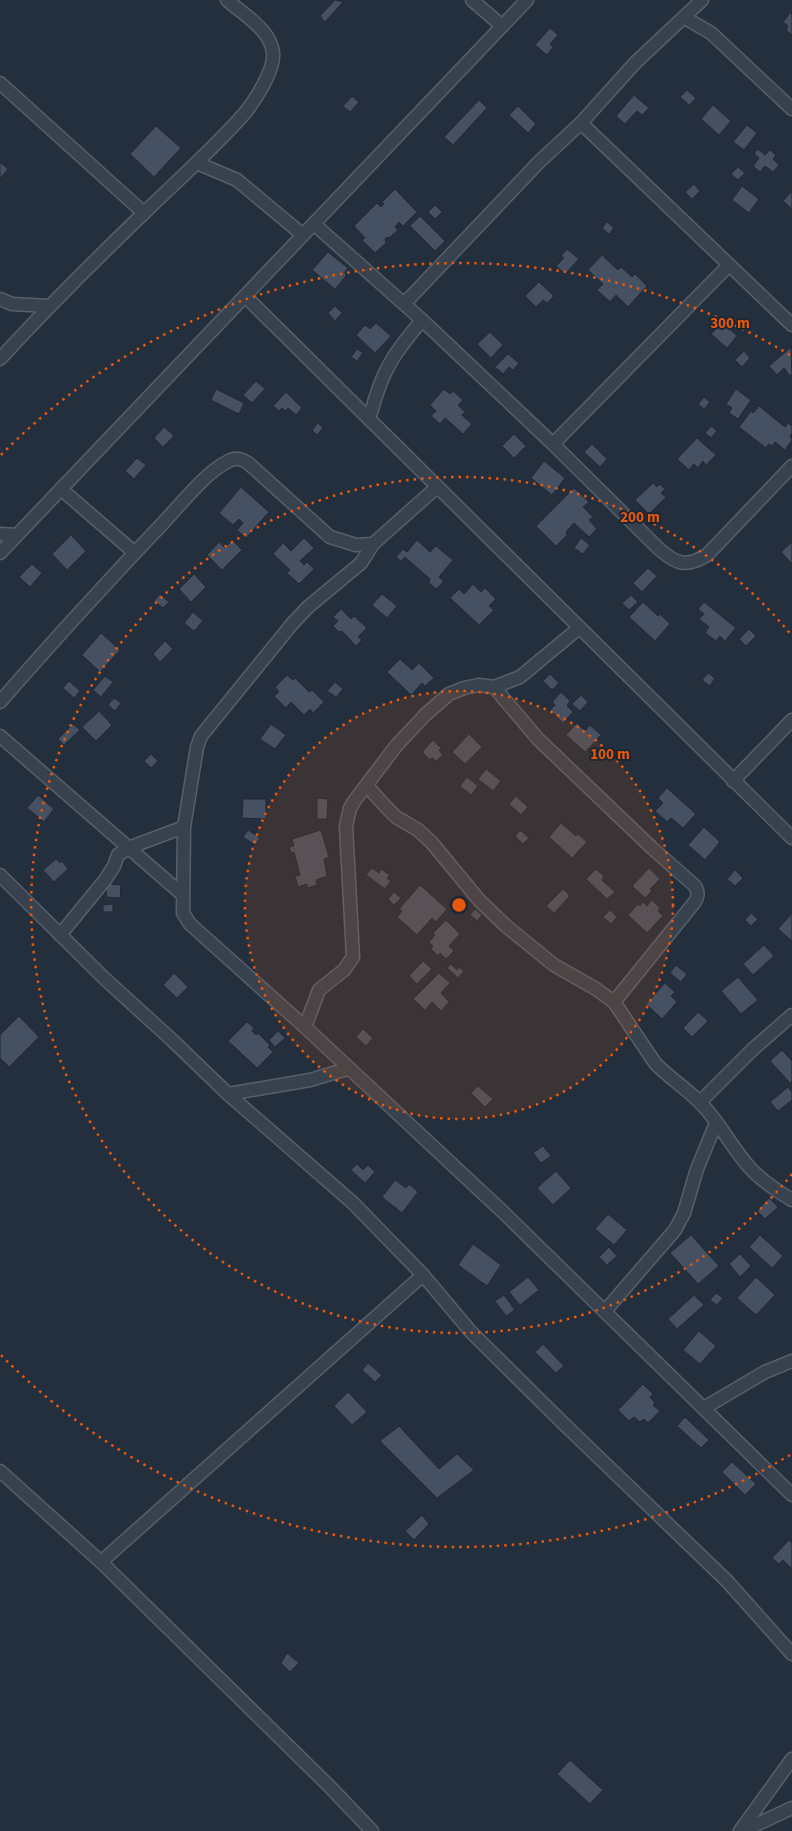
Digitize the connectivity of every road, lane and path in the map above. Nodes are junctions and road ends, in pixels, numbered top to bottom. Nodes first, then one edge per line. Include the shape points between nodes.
1 (227, 0) edge
2 (472, 0) edge
3 (527, 0) edge
4 (702, 0) edge
5 (685, 18) junction
6 (502, 26) junction
7 (0, 83) edge
8 (792, 109) edge
9 (580, 123) junction
10 (196, 163) junction
11 (144, 213) junction
12 (314, 224) junction
13 (303, 235) junction
14 (729, 265) junction
15 (245, 296) junction
16 (0, 299) edge
17 (405, 303) junction
18 (49, 306) junction
19 (422, 320) junction
20 (792, 325) edge
21 (0, 358) edge
22 (369, 419) junction
23 (553, 444) junction
24 (792, 466) edge
25 (437, 487) junction
26 (61, 490) junction
27 (0, 534) edge
28 (17, 535) junction
29 (373, 544) junction
30 (135, 552) junction
31 (0, 553) edge
32 (579, 628) junction
33 (494, 687) junction
34 (0, 702) edge
35 (792, 720) edge
36 (0, 736) edge
37 (733, 781) junction
38 (367, 786) junction
39 (184, 827) junction
40 (792, 838) edge
41 (128, 848) junction
42 (0, 875) edge
43 (183, 896) junction
44 (60, 935) junction
45 (614, 1002) junction
46 (792, 1015) edge
47 (305, 1027) junction
48 (348, 1069) junction
49 (228, 1094) junction
50 (700, 1102) junction
51 (716, 1122) junction
52 (792, 1200) edge
53 (423, 1275) junction
54 (605, 1311) junction
55 (792, 1361) edge
56 (704, 1408) junction
57 (0, 1471) edge
58 (792, 1495) edge
59 (101, 1562) junction
60 (792, 1654) edge
61 (792, 1759) edge
62 (792, 1808) edge
63 (372, 1831) edge
64 (741, 1831) edge

1 - 10 street via 266,35 274,53 255,99
2 - 6 street
3 - 6 street
4 - 5 street
5 - 8 street via 712,33
5 - 9 street via 635,63
6 - 12 street
7 - 11 street
9 - 14 street
9 - 17 street
10 - 11 street
10 - 13 street via 236,180
11 - 18 street
12 - 13 street
12 - 17 street
13 - 15 street
14 - 20 street
14 - 23 street
15 - 22 street
15 - 26 street
16 - 18 street via 12,304
17 - 19 street
18 - 21 street
19 - 22 street via 386,370
19 - 23 street
22 - 25 street
23 - 24 street via 659,549 684,564 707,554
25 - 29 street
25 - 32 street
26 - 28 street
26 - 30 street
27 - 28 street
28 - 31 street
29 - 30 street via 356,545 330,537 241,458 221,465 207,476
29 - 39 street via 361,563 292,624 201,736
30 - 34 street
32 - 33 street via 520,677
32 - 37 street
33 - 38 street via 479,685 449,694 396,746
33 - 45 street via 538,739 698,892 694,903
35 - 37 street
36 - 41 street
37 - 40 street
38 - 45 street via 396,816 432,842 479,900 506,926 554,965
38 - 47 street via 350,808 346,826 353,957 344,970 320,990
39 - 41 street
39 - 43 street
41 - 43 street
41 - 44 street via 118,855 105,880
42 - 44 street
43 - 47 street via 186,920
44 - 49 street
45 - 50 street via 655,1063
46 - 50 street
47 - 48 street
48 - 49 street via 310,1080
48 - 54 street
49 - 53 street via 353,1203
50 - 51 street
51 - 52 street via 750,1168
51 - 54 street via 675,1230
53 - 59 street
53 - 60 street via 471,1332 727,1581
54 - 56 street
55 - 56 street via 765,1372
56 - 58 street
57 - 59 street
59 - 63 street
61 - 64 street
62 - 64 street

